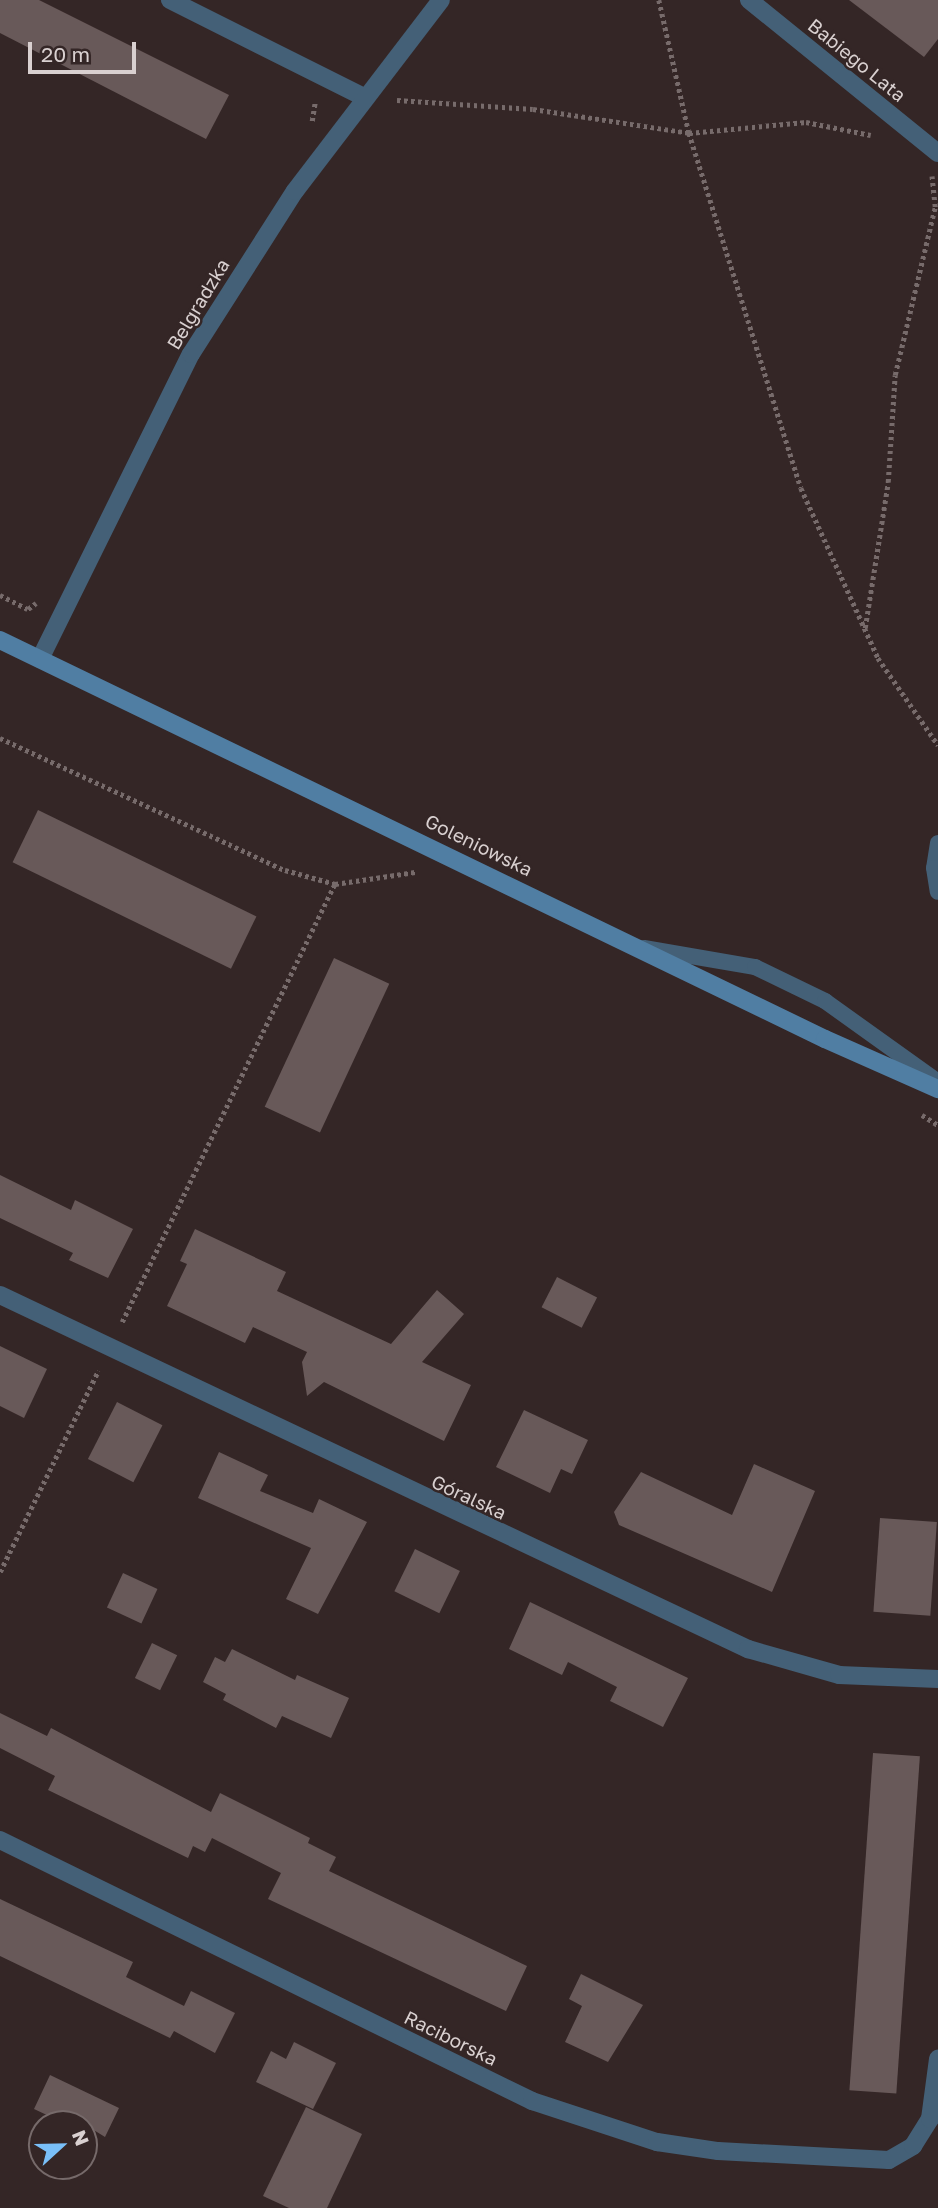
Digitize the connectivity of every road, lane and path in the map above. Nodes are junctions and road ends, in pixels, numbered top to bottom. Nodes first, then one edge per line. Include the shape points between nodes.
1 (170, 0) edge
2 (441, 0) edge
3 (659, 0) edge
4 (749, 0) edge
5 (364, 97) junction
6 (389, 99) dead end
7 (689, 133) junction
8 (874, 135) dead end
9 (935, 143) edge
10 (47, 594) dead end
11 (0, 595) edge
12 (865, 628) junction
13 (0, 640) edge
14 (40, 659) junction
15 (0, 738) edge
16 (938, 745) edge
17 (938, 843) edge
18 (418, 872) dead end
19 (335, 884) junction
20 (938, 892) edge
21 (637, 946) junction
22 (938, 1082) edge
23 (938, 1089) edge
24 (916, 1111) dead end
25 (938, 1125) edge
26 (0, 1295) edge
27 (108, 1349) junction
28 (0, 1572) edge
29 (938, 1679) edge
30 (0, 1840) edge
31 (938, 2059) edge
32 (938, 2068) edge

1 - 5 street
2 - 5 street, Belgradzka
3 - 7 path
4 - 9 street, Babiego Lata
5 - 14 street, Belgradzka via 295,191 191,354
6 - 7 path via 533,109
7 - 8 path via 806,122
7 - 12 path via 801,488
9 - 12 path via 935,207 895,375 888,482
10 - 11 path via 28,609
12 - 16 path via 878,658
13 - 14 street, Goleniowska
14 - 21 street, Goleniowska
15 - 19 path via 258,860
17 - 20 lane via 934,868
18 - 19 path
19 - 27 path
21 - 22 lane via 755,967 825,1001
21 - 23 street, Goleniowska
24 - 25 path
26 - 27 street, Góralska
27 - 28 path
27 - 29 street, Góralska via 748,1649 839,1675
30 - 32 street, Raciborska via 438,2056 595,2125 657,2142 778,2156 889,2160 913,2146 930,2119
31 - 32 street

